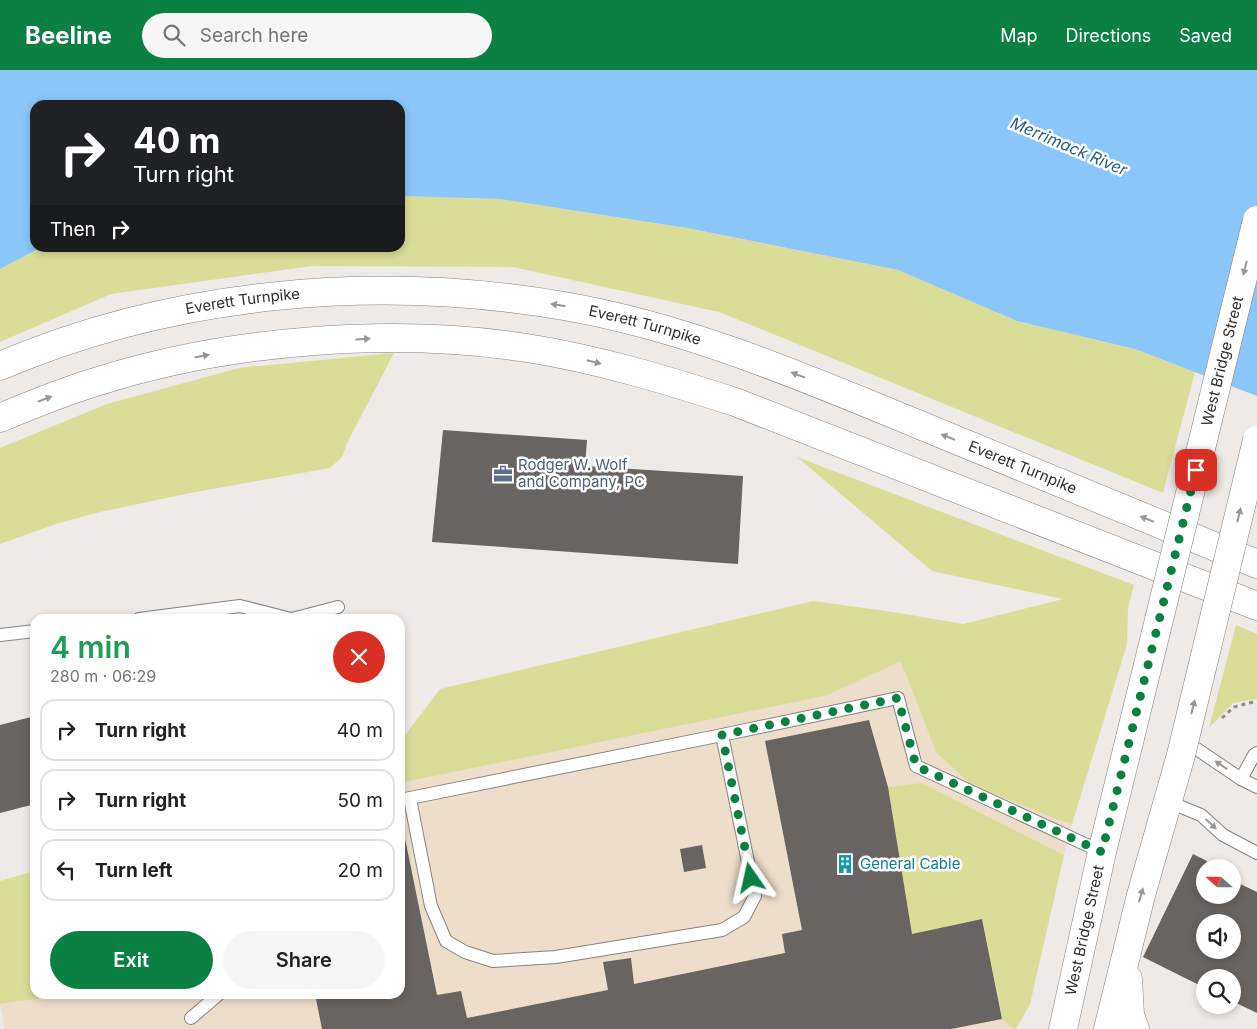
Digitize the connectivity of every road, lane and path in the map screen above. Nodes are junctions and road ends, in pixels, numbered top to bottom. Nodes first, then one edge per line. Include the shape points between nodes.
1 (1257, 220) edge
2 (0, 366) edge
3 (0, 418) edge
4 (1257, 440) edge
5 (1257, 564) edge
6 (1257, 606) edge
7 (338, 607) dead end
8 (178, 614) edge
9 (272, 614) edge
10 (311, 614) edge
11 (30, 632) edge
12 (0, 635) edge
13 (1257, 701) edge
14 (1222, 718) dead end
15 (722, 735) junction
16 (1183, 748) junction
17 (1257, 753) edge
18 (1241, 779) junction
19 (1257, 787) edge
20 (405, 799) edge
21 (1169, 802) junction
22 (1102, 852) junction
23 (1257, 853) edge
24 (1087, 916) junction
25 (1129, 942) junction
26 (213, 999) edge
27 (191, 1018) dead end
28 (1045, 1029) edge
29 (1063, 1029) edge
30 (1108, 1029) edge
31 (1135, 1029) edge

1 -> 22 main road, West Bridge Street, bridge
5 -> 2 main road, Everett Turnpike via 798,375 646,325 567,307 488,295 407,290 282,296 168,313 91,333
3 -> 6 main road via 49,398 153,366 258,347 366,338 420,338 526,348 580,358 735,402
16 -> 4 main road, bridge
7 - 10 lane
8 - 9 lane via 240,606
11 - 12 lane
13 - 14 path via 1234,706
15 - 20 lane
15 - 20 lane via 755,896 744,917 722,930 556,957 493,961 464,952 446,941 431,906
15 - 22 lane via 898,698 916,766
18 -> 16 lane
16 - 21 main road
17 - 18 lane
18 - 19 lane
21 -> 23 lane via 1201,815 1223,835
25 -> 21 main road
22 - 24 main road, West Bridge Street
24 - 28 main road
24 - 29 main road, West Bridge Street
25 - 30 main road
25 - 31 main road via 1128,996
26 - 27 lane

